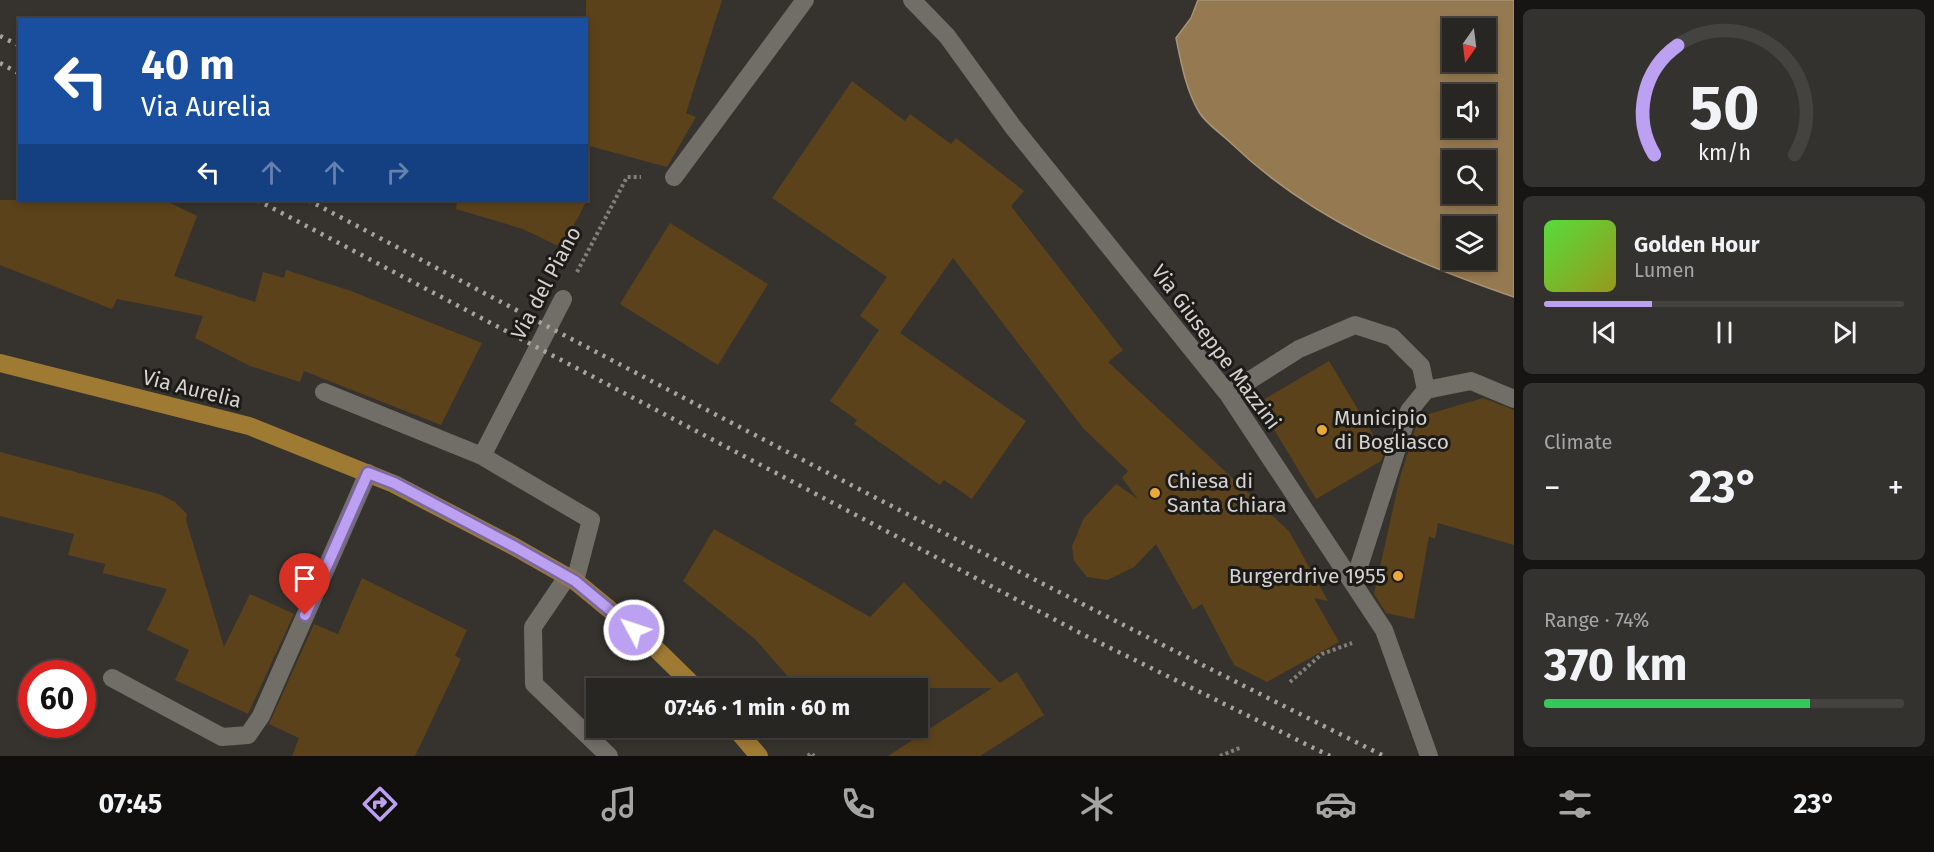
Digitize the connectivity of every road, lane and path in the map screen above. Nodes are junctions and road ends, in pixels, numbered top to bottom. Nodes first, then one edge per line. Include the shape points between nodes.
1 (805, 0) edge
2 (912, 0) edge
3 (674, 177) joint
4 (563, 299) joint
5 (0, 363) edge
6 (1426, 390) junction
7 (324, 392) dead end
8 (1228, 393) junction
9 (1514, 399) edge
10 (482, 456) junction
11 (368, 473) junction
12 (571, 579) junction
13 (1354, 582) junction
14 (1384, 630) junction
15 (112, 678) dead end
16 (686, 678) edge
17 (1290, 682) dead end
18 (744, 738) edge
19 (1242, 747) dead end
20 (609, 756) edge
21 (759, 756) edge
22 (808, 756) edge
23 (814, 756) edge
24 (1220, 756) edge
25 (1429, 756) edge

1 - 3 street
2 - 8 street, Via Giuseppe Mazzini via 947,36 1013,127
3 - 4 path, Via del Piano via 627,177
4 - 10 street, Via del Piano
5 - 11 main road, Via Aurelia via 249,426
6 - 8 street via 1421,366 1392,337 1355,325 1299,350
6 - 9 street via 1471,381
6 - 13 street via 1409,411
7 - 10 street
8 - 13 street, Via Giuseppe Mazzini
10 - 12 street via 591,520
11 - 12 main road, Via Aurelia via 394,483
11 - 15 street via 261,716 248,735 222,737
12 - 16 main road, Via Aurelia via 649,642
12 - 20 street via 533,627 534,684
13 - 14 street, Via Giuseppe Mazzini
14 - 17 path via 1323,654
14 - 25 street, Via Giuseppe Mazzini
18 - 21 main road
19 - 24 path
22 - 23 path

